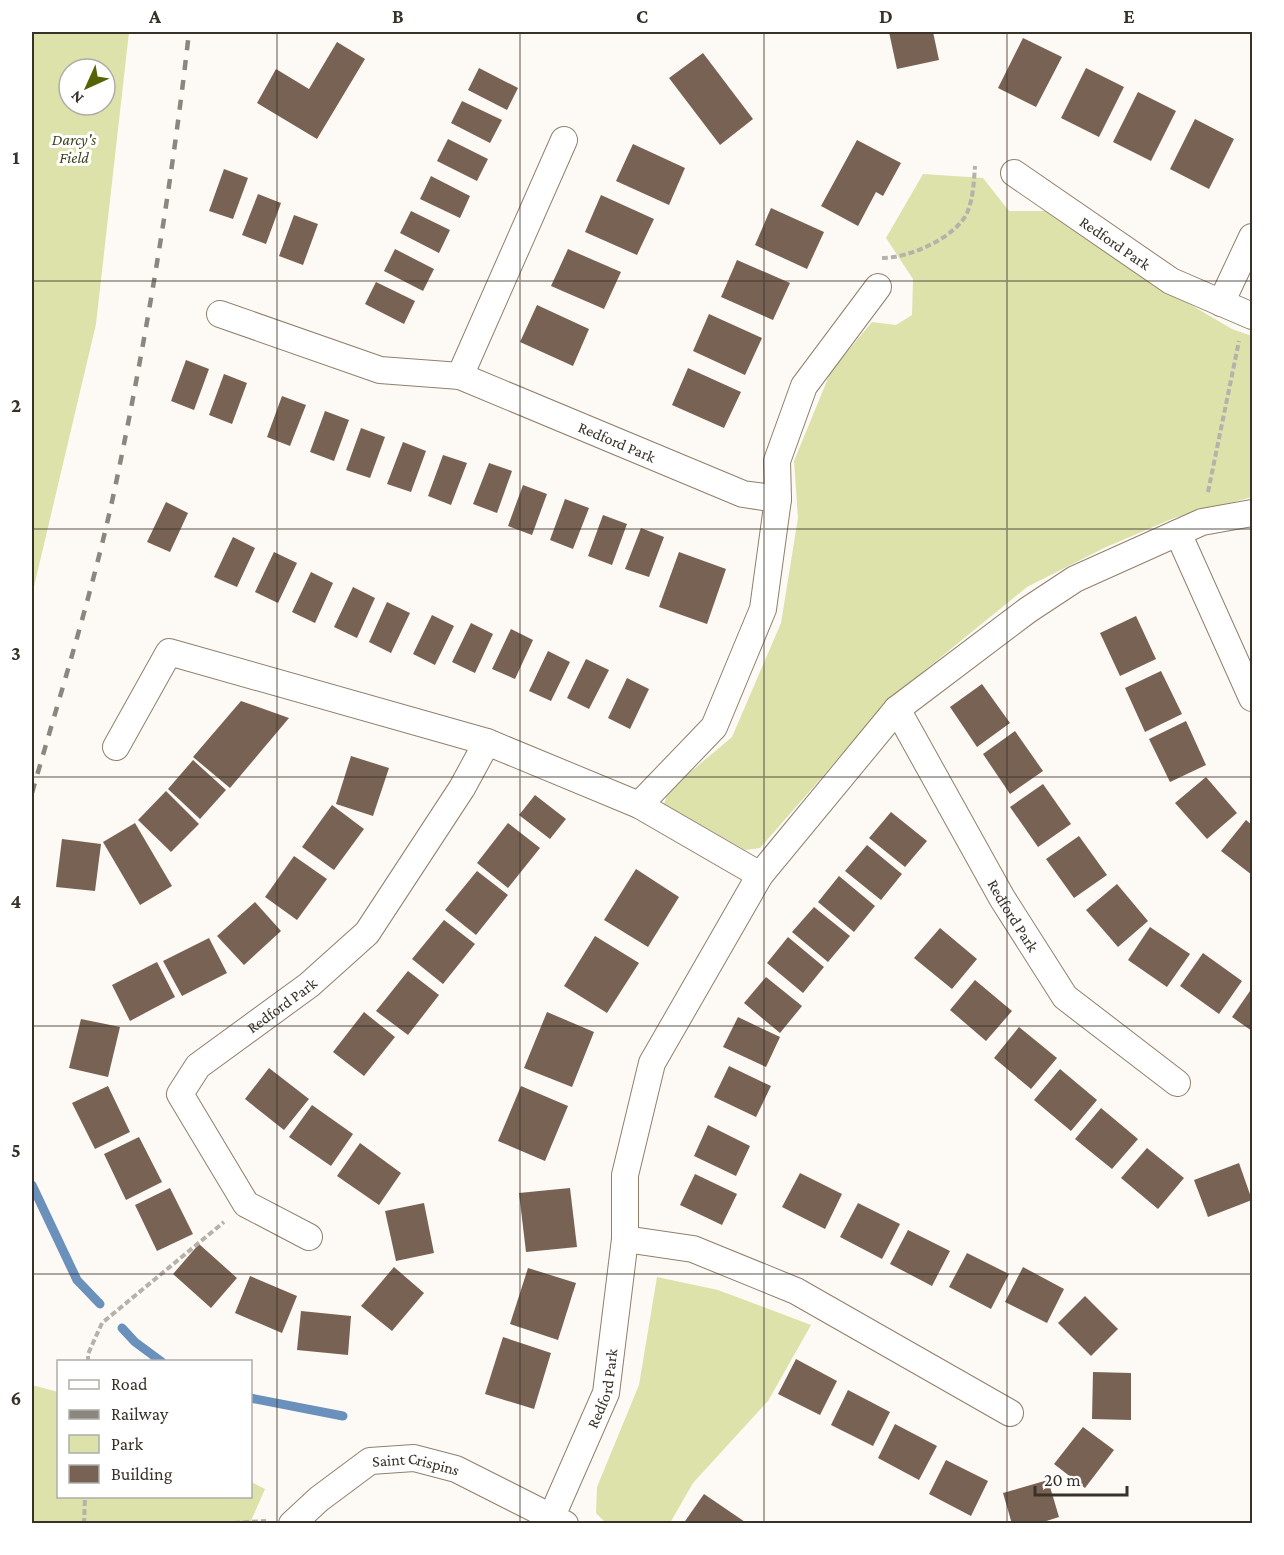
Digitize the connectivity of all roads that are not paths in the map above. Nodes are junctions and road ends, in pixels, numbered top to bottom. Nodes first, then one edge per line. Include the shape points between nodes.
1 (564, 140) dead end
2 (1014, 173) dead end
3 (1252, 237) edge
4 (878, 287) road end
5 (1221, 303) junction
6 (220, 314) dead end
7 (1249, 315) edge
8 (460, 376) junction
9 (778, 500) junction
10 (1252, 513) edge
11 (1178, 533) junction
12 (1252, 698) edge
13 (897, 709) junction
14 (487, 742) junction
15 (116, 747) dead end
16 (639, 805) junction
17 (760, 875) junction
18 (1177, 1083) dead end
19 (309, 1237) dead end
20 (625, 1239) junction
21 (1010, 1413) dead end
22 (558, 1520) edge
23 (293, 1523) edge

1 - 8 street
2 - 5 street, Redford Park via 1171,281
3 - 5 street
4 - 9 street via 804,386 777,461
5 - 7 street, Redford Park
6 - 8 street, Redford Park via 380,370
8 - 9 street, Redford Park via 743,494
9 - 16 street via 763,609 714,727
10 - 11 street, Redford Park via 1202,522
11 - 12 street
11 - 13 street, Redford Park via 1075,579 1028,609
13 - 17 street, Redford Park
13 - 18 street, Redford Park via 1002,898 1065,997
14 - 15 street via 169,652
14 - 16 street
14 - 19 street, Redford Park via 462,788 367,933 309,985 198,1066 180,1094 246,1204
16 - 17 street
17 - 20 street, Redford Park via 652,1063 625,1175
20 - 21 street via 693,1249 796,1291
20 - 22 street, Redford Park via 606,1393
22 - 23 street, Saint Crispins via 456,1469 414,1458 370,1461

